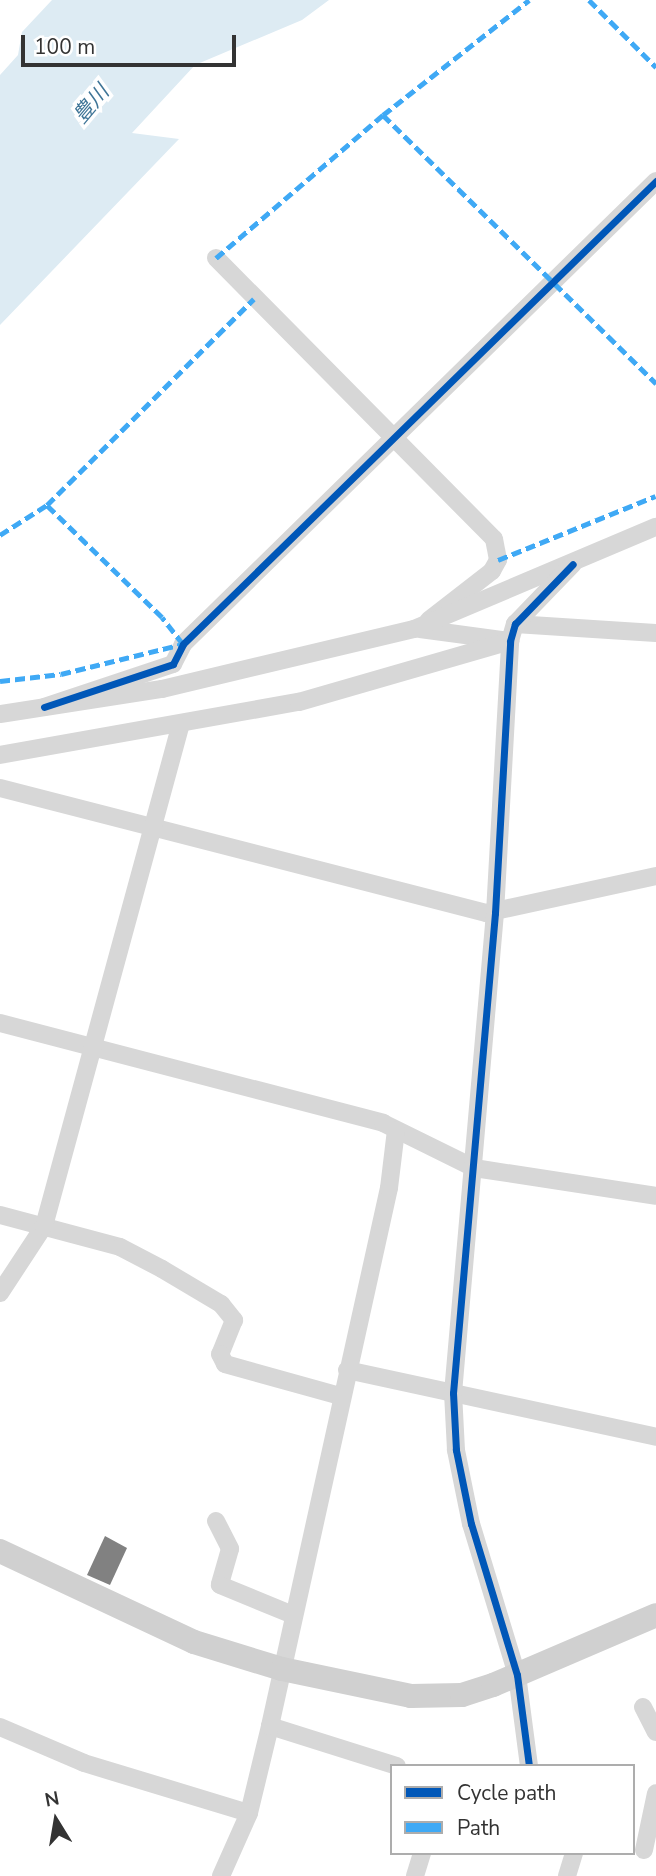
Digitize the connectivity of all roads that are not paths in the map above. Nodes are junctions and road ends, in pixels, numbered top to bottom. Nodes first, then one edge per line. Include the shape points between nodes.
1 (656, 181) edge
2 (216, 258) dead end
3 (397, 438) junction
4 (656, 527) edge
5 (573, 564) junction
6 (421, 626) junction
7 (512, 633) junction
8 (656, 633) edge
9 (44, 707) junction
10 (0, 714) edge
11 (180, 727) junction
12 (0, 755) edge
13 (0, 788) edge
14 (154, 829) junction
15 (656, 876) edge
16 (495, 913) junction
17 (0, 1023) edge
18 (95, 1047) junction
19 (396, 1130) junction
20 (474, 1168) junction
21 (656, 1196) edge
22 (0, 1215) edge
23 (44, 1226) junction
24 (0, 1293) edge
25 (347, 1370) junction
26 (453, 1393) junction
27 (340, 1396) junction
28 (656, 1437) edge
29 (216, 1521) dead end
30 (0, 1551) edge
31 (293, 1615) junction
32 (656, 1615) edge
33 (282, 1668) junction
34 (517, 1675) junction
35 (643, 1707) dead end
36 (270, 1726) junction
37 (0, 1727) edge
38 (656, 1732) edge
39 (391, 1764) edge
40 (528, 1764) edge
41 (656, 1793) edge
42 (249, 1812) junction
43 (645, 1850) edge
44 (421, 1855) edge
45 (573, 1855) edge
46 (221, 1876) edge
47 (415, 1876) edge
48 (567, 1876) edge

1 - 3 street
2 - 3 street
3 - 6 street via 494,539 498,551 492,571
3 - 9 street via 183,644 173,664
4 - 5 street
5 - 6 street
5 - 7 street
6 - 7 street
6 - 9 street via 162,689
7 - 8 street
7 - 11 street via 299,702
7 - 16 street
9 - 10 street
11 - 12 street
11 - 14 street
13 - 14 street
14 - 16 street
14 - 18 street
15 - 16 street
16 - 20 street
17 - 18 street
18 - 19 street
18 - 23 street
19 - 20 street
19 - 25 street via 389,1188
20 - 21 street
20 - 26 street
22 - 23 street
23 - 24 street
23 - 27 street via 120,1247 221,1304 234,1320 220,1354 225,1364
25 - 26 street
25 - 27 street
26 - 28 street
26 - 34 street via 456,1450 471,1524
27 - 31 street
29 - 31 street via 230,1549 220,1585
30 - 33 street via 194,1642
31 - 33 street
32 - 34 street
33 - 34 street via 435,1698
33 - 36 street
34 - 40 street
35 - 38 street
36 - 39 street
36 - 42 street
37 - 42 street via 84,1763
41 - 43 street
42 - 46 street
44 - 47 street
45 - 48 street

